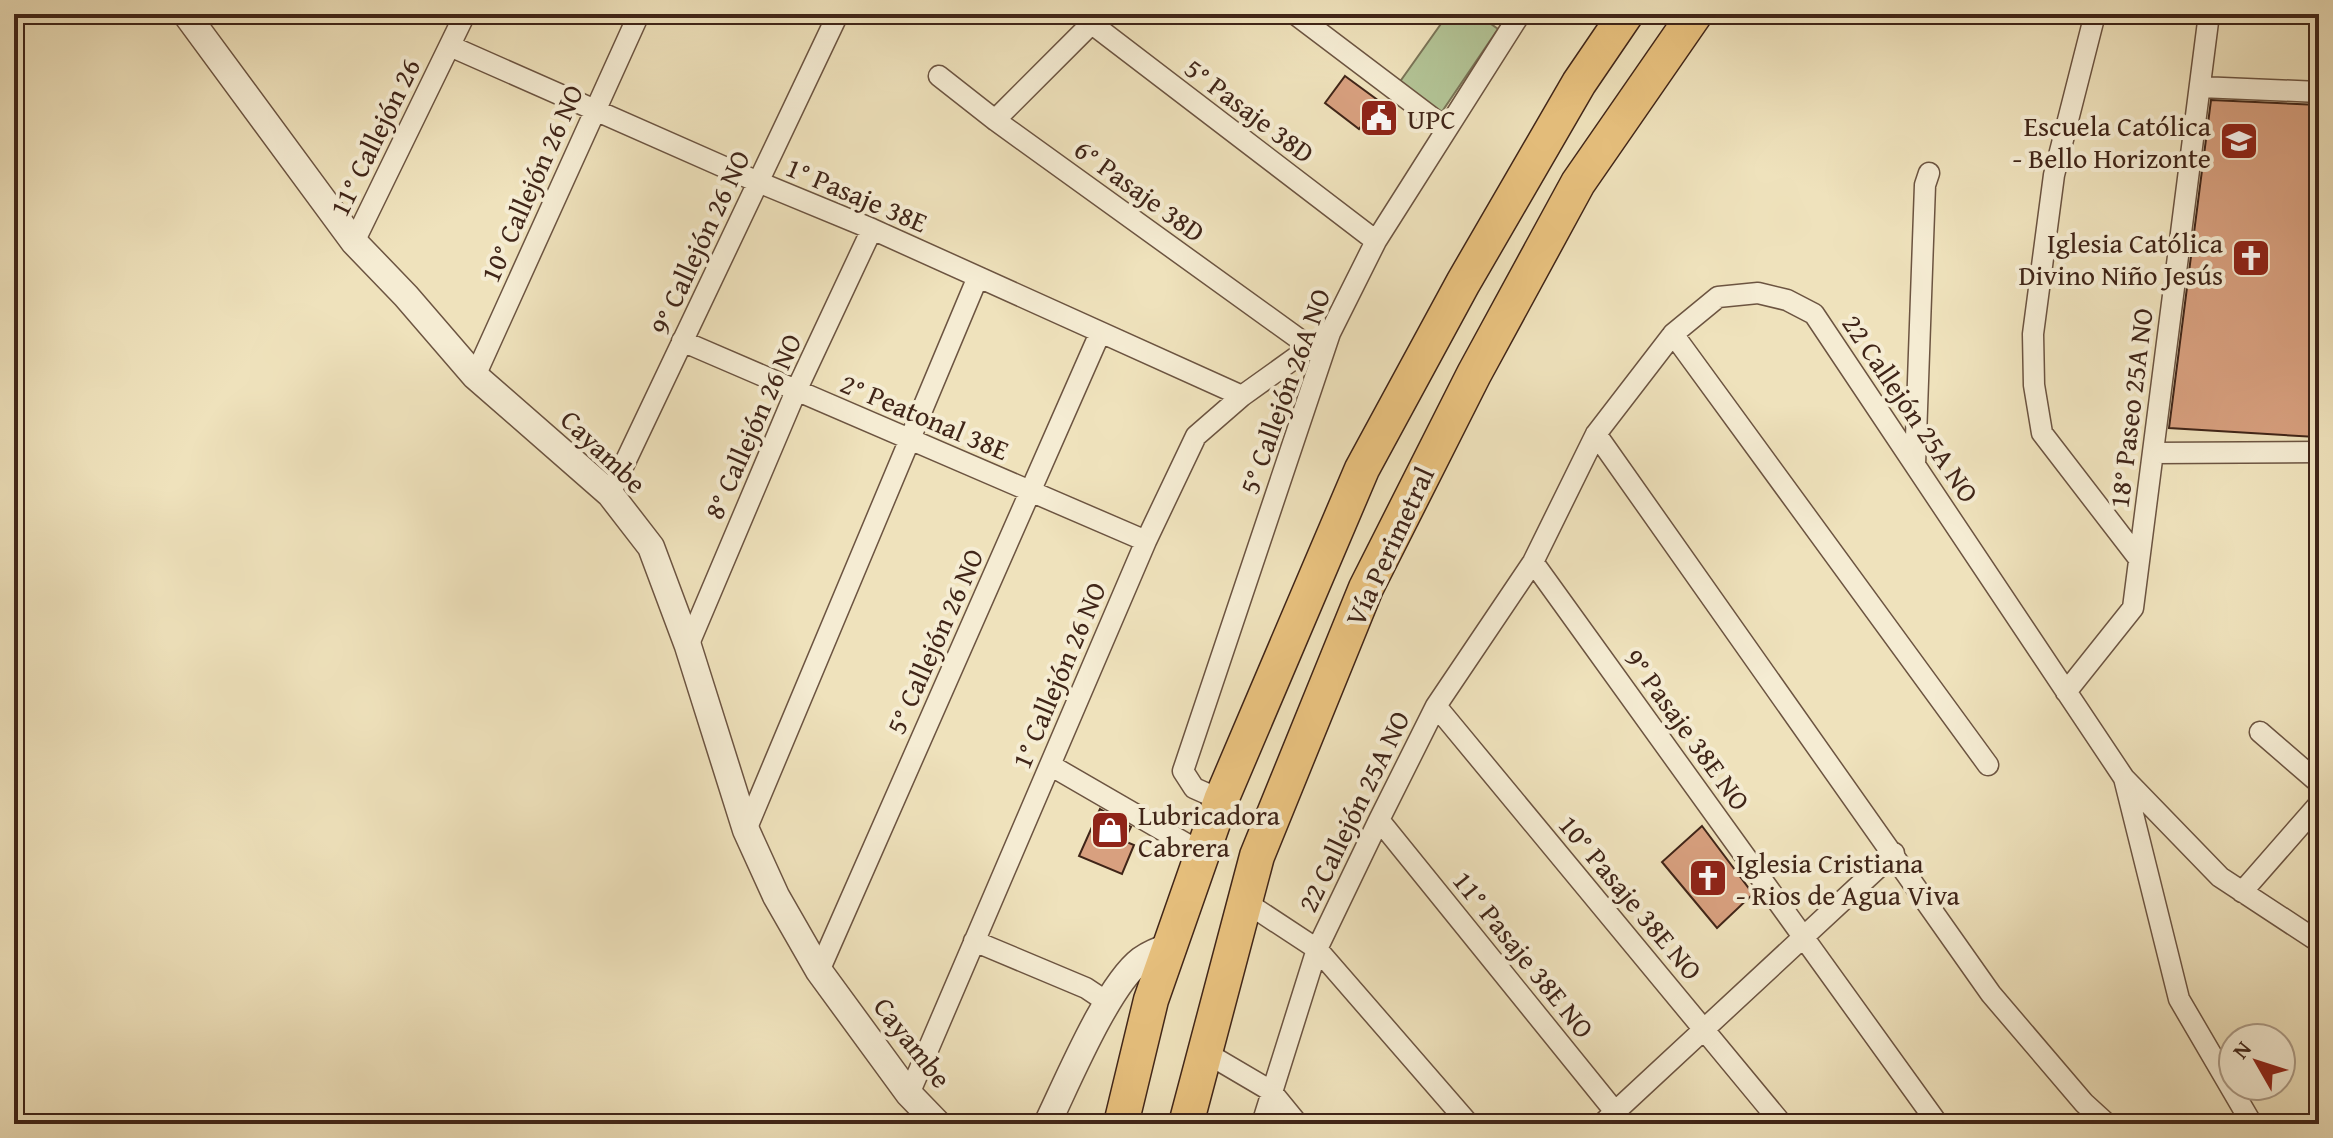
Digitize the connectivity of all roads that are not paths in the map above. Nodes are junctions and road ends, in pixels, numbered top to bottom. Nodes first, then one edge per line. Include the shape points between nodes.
1 (186, 14) edge
2 (465, 14) edge
3 (639, 14) edge
4 (838, 14) edge
5 (1295, 14) edge
6 (1626, 14) edge
7 (1695, 14) edge
8 (2095, 14) edge
9 (2209, 14) edge
10 (1510, 18) edge
11 (1096, 19) edge
12 (450, 46) junction
13 (939, 76) dead end
14 (2200, 87) junction
15 (2319, 92) edge
16 (595, 110) junction
17 (995, 120) junction
18 (1447, 129) junction
19 (1929, 173) dead end
20 (758, 182) junction
21 (872, 229) junction
22 (1376, 241) junction
23 (354, 242) junction
24 (977, 279) junction
25 (1100, 333) junction
26 (1330, 333) junction
27 (1673, 334) junction
28 (682, 341) junction
29 (1310, 347) junction
30 (475, 376) junction
31 (796, 391) junction
32 (1242, 396) junction
33 (1596, 434) junction
34 (910, 440) junction
35 (2319, 452) edge
36 (2153, 453) junction
37 (1915, 465) junction
38 (1030, 491) junction
39 (610, 494) junction
40 (1146, 541) junction
41 (2139, 559) junction
42 (1533, 562) junction
43 (688, 646) junction
44 (2066, 692) junction
45 (1436, 706) junction
46 (2260, 732) dead end
47 (1050, 765) junction
48 (1988, 765) dead end
49 (2124, 778) junction
50 (2319, 783) edge
51 (1221, 800) junction
52 (2319, 804) edge
53 (1379, 820) junction
54 (746, 830) junction
55 (1202, 853) junction
56 (1894, 853) junction
57 (2242, 892) junction
58 (1244, 901) junction
59 (1803, 937) junction
60 (974, 941) junction
61 (2319, 942) edge
62 (1169, 947) junction
63 (1317, 949) junction
64 (819, 971) junction
65 (1107, 1002) junction
66 (1704, 1029) junction
67 (1203, 1051) junction
68 (1271, 1091) junction
69 (909, 1094) junction
70 (1614, 1120) edge
71 (938, 1124) edge
72 (1047, 1124) edge
73 (1121, 1124) edge
74 (1186, 1124) edge
75 (1262, 1124) edge
76 (1298, 1124) edge
77 (1469, 1124) edge
78 (1782, 1124) edge
79 (1938, 1124) edge
80 (2107, 1124) edge
81 (2252, 1124) edge

1 - 23 street, Cayambe
2 - 12 street, 11° Callejón 26
3 - 16 street, 10° Callejón 26 NO
4 - 20 street, 9° Callejón 26 NO
5 - 18 street
6 - 51 highway, Vía Perimetral via 1579,83 1478,256 1362,469
7 - 58 highway, Vía Perimetral via 1578,183 1474,374 1366,588 1257,856
8 - 41 street via 2054,175 2033,334 2034,385 2042,433
9 - 14 street, 18° Paseo 25A NO
10 - 18 street, 5° Callejón 26A NO
11 - 17 street
11 - 22 street, 5° Pasaje 38D
12 - 16 street, 1° Pasaje 38E
12 - 23 street, 11° Callejón 26
13 - 17 street, 6° Pasaje 38D
14 - 15 street
14 - 36 street, 18° Paseo 25A NO
16 - 20 street, 1° Pasaje 38E
16 - 30 street, 10° Callejón 26 NO
17 - 29 street, 6° Pasaje 38D
18 - 22 street, 5° Callejón 26A NO
19 - 37 street
20 - 21 street, 1° Pasaje 38E
20 - 28 street, 9° Callejón 26 NO
21 - 24 street, 1° Pasaje 38E
21 - 31 street, 8° Callejón 26 NO
22 - 26 street, 5° Callejón 26A NO
23 - 30 street, Cayambe
24 - 25 street, 1° Pasaje 38E
24 - 34 street
25 - 32 street, 1° Pasaje 38E
25 - 38 street, 5° Callejón 26 NO
26 - 29 street, 1° Callejón 26 NO
26 - 51 street, 5° Callejón 26A NO via 1183,771 1194,788
27 - 33 street, 22 Callejón 25A NO
27 - 37 street, 22 Callejón 25A NO via 1718,297 1758,293 1814,314
27 - 48 street
28 - 31 street, 2° Peatonal 38E
28 - 39 street, 9° Callejón 26 NO
29 - 32 street, 1° Callejón 26 NO
30 - 39 street, Cayambe
31 - 34 street, 2° Peatonal 38E
31 - 43 street, 8° Callejón 26 NO
32 - 40 street, 1° Callejón 26 NO via 1196,436
33 - 42 street, 22 Callejón 25A NO
33 - 56 street
34 - 38 street, 2° Peatonal 38E
34 - 54 street
35 - 36 street
36 - 41 street, 18° Paseo 25A NO
37 - 44 street, 22 Callejón 25A NO
38 - 40 street, 2° Peatonal 38E
38 - 64 street, 5° Callejón 26 NO
39 - 43 street, Cayambe via 651,547
40 - 47 street, 1° Callejón 26 NO
41 - 44 street, 18° Paseo 25A NO via 2133,608
42 - 45 street, 22 Callejón 25A NO
42 - 59 street, 9° Pasaje 38E NO
43 - 54 street, Cayambe
44 - 49 street, 22 Callejón 25A NO
45 - 53 street, 22 Callejón 25A NO
45 - 66 street, 10° Pasaje 38E NO
46 - 50 street
47 - 55 street
47 - 60 street, 1° Callejón 26 NO
49 - 57 street, 22 Callejón 25A NO via 2220,877
49 - 81 street via 2179,999
51 - 55 highway, Vía Perimetral
52 - 57 street
53 - 63 street, 22 Callejón 25A NO
53 - 70 street, 11° Pasaje 38E NO
54 - 64 street, Cayambe
55 - 62 highway, Vía Perimetral
56 - 59 street
56 - 80 street via 1991,994
57 - 61 street, 22 Callejón 25A NO
58 - 63 street
58 - 67 highway, Vía Perimetral
59 - 66 street
59 - 79 street, 9° Pasaje 38E NO
60 - 65 street
60 - 69 street, 1° Callejón 26 NO
62 - 65 street via 1138,962
62 - 73 highway, Vía Perimetral
63 - 68 street, 22 Callejón 25A NO
63 - 77 street
64 - 69 street, Cayambe
65 - 72 street
66 - 70 street
66 - 78 street, 10° Pasaje 38E NO
67 - 68 street
67 - 74 highway, Vía Perimetral
68 - 75 street, 22 Callejón 25A NO
68 - 76 street
69 - 71 street, Cayambe

